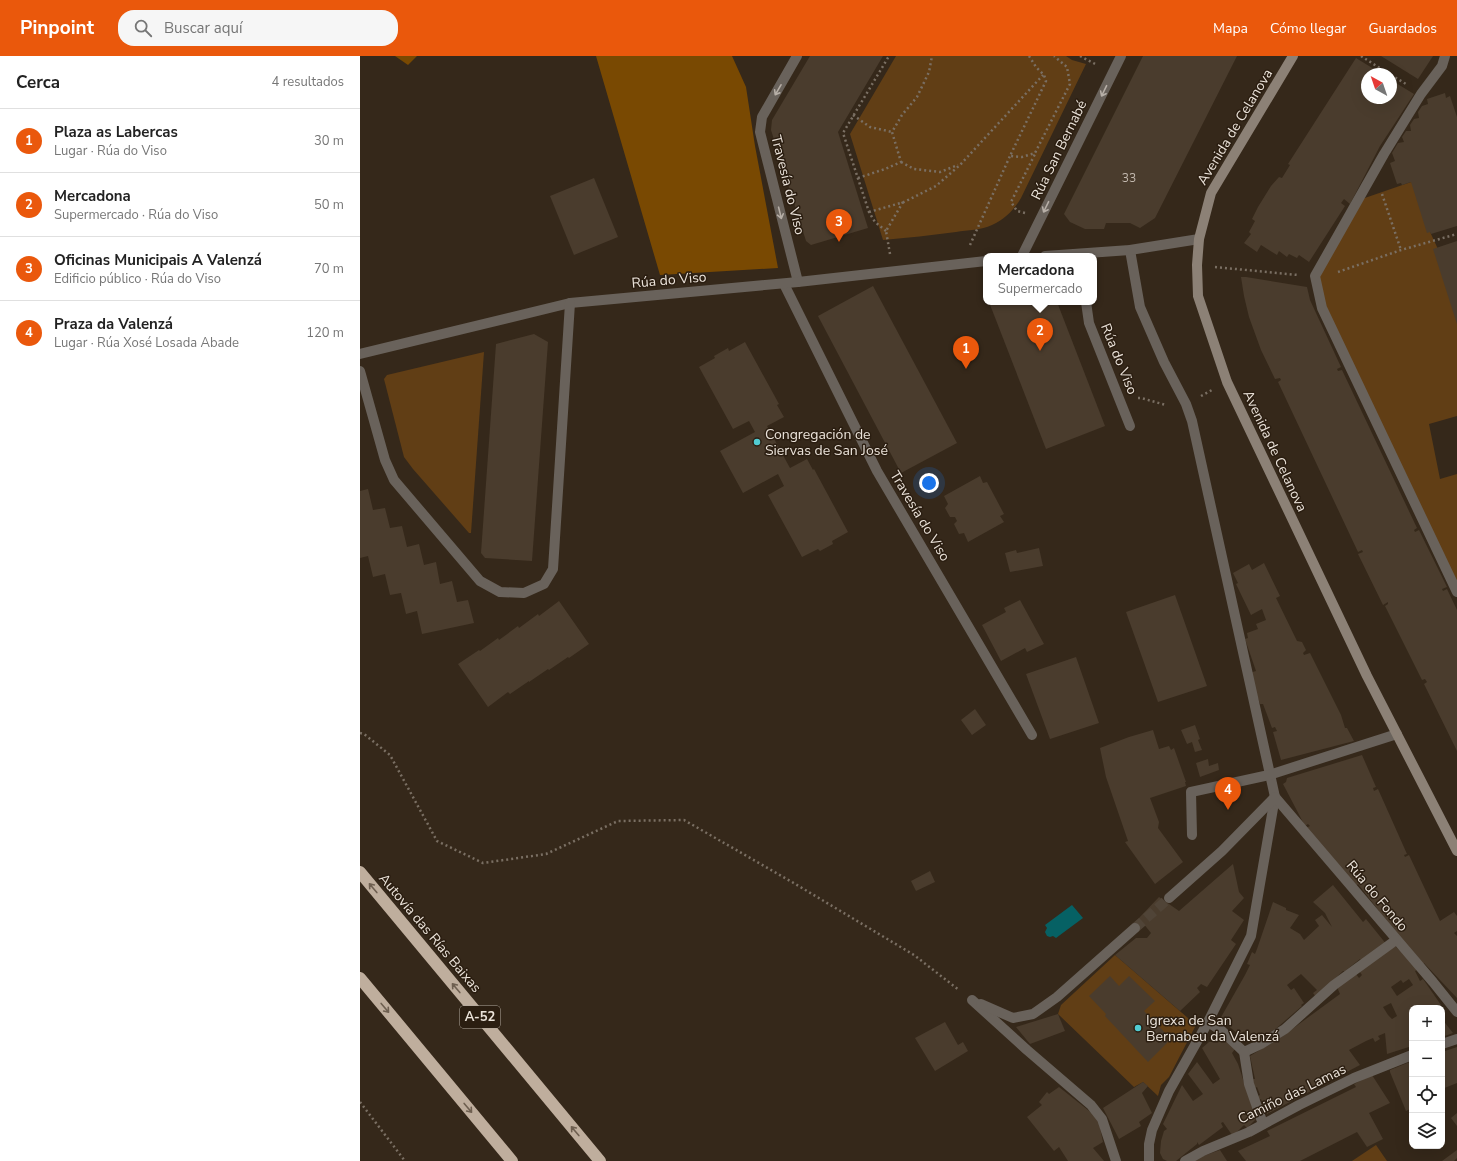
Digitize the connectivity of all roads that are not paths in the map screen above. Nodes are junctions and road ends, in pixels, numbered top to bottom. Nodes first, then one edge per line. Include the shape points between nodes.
1 (797, 56) edge
2 (1121, 56) edge
3 (1293, 56) edge
4 (1445, 56) edge
5 (1199, 238) junction
6 (1130, 250) junction
7 (1024, 253) edge
8 (1097, 253) edge
9 (983, 261) edge
10 (798, 282) junction
11 (784, 284) junction
12 (570, 303) junction
13 (1086, 305) edge
14 (360, 354) edge
15 (360, 371) edge
16 (1130, 426) dead end
17 (1457, 592) edge
18 (1397, 734) junction
19 (1032, 735) dead end
20 (1269, 775) junction
21 (1275, 797) junction
22 (1192, 835) dead end
23 (1457, 851) edge
24 (360, 872) edge
25 (1169, 898) tunnel mouth
26 (1135, 928) tunnel mouth
27 (1396, 940) junction
28 (360, 978) edge
29 (1457, 1012) edge
30 (1208, 1022) junction
31 (1457, 1039) edge
32 (1445, 1043) edge
33 (1244, 1052) junction
34 (1409, 1056) edge
35 (1263, 1124) junction
36 (512, 1161) edge
37 (600, 1161) edge
38 (1116, 1161) edge
39 (1149, 1161) edge
40 (1185, 1161) edge

1 -> 10 street, Travesía do Viso via 762,117 760,132
2 -> 7 street, Rúa San Bernabé
3 - 5 street, Avenida de Celanova via 1211,193
4 - 17 street via 1442,66 1421,94 1384,154 1315,276 1322,308
5 - 6 street
5 - 18 street, Avenida de Celanova via 1198,296 1227,382
6 - 8 street
6 - 20 street via 1140,307 1192,421
9 - 10 street, Rúa do Viso
10 - 11 street, Rúa do Viso
11 - 12 street, Rúa do Viso
11 - 19 street, Travesía do Viso via 877,471
12 - 14 street, Rúa do Viso
12 - 15 street via 553,569 544,584 524,593 500,592 480,581 394,480 385,460
13 - 16 street, Rúa do Viso via 1089,323
18 - 20 street
18 - 23 street, Avenida de Celanova
20 - 21 street
20 - 22 street via 1191,792
21 - 25 street via 1222,851
21 - 27 street, Rúa do Fondo
21 - 30 street via 1251,936
37 -> 24 highway, Autovía das Rías Baixas / A-52
26 - 38 street via 1057,997 1033,1014 1013,1018 972,1000 1091,1105 1102,1119
27 - 29 street, Rúa do Fondo
27 - 33 street via 1334,985 1285,1030
28 -> 36 highway
30 - 33 street via 1222,1031
30 - 39 street via 1169,1091 1152,1130
31 - 32 street
33 - 35 street via 1249,1084
34 - 35 street, Camiño das Lamas via 1354,1078
35 - 40 street, Camiño das Lamas

